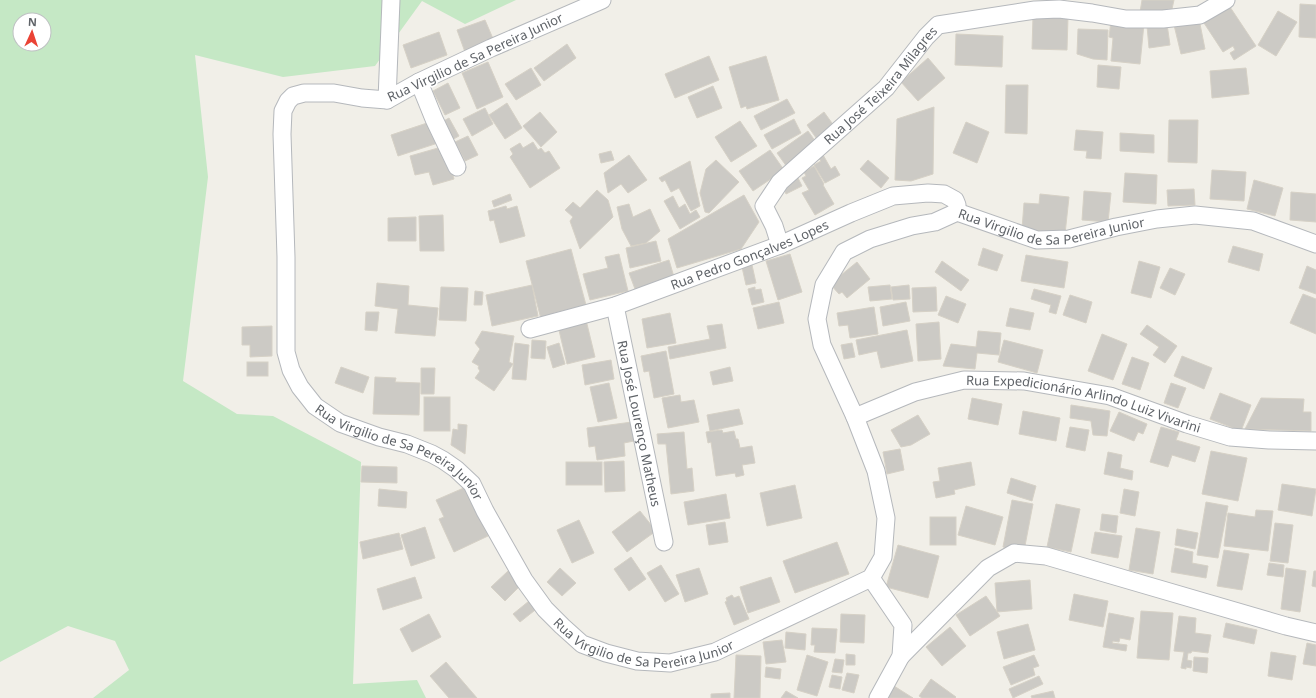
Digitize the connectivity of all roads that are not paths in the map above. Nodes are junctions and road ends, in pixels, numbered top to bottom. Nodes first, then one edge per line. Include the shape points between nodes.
1 (391, 0) edge
2 (602, 0) edge
3 (1226, 0) edge
4 (419, 82) junction
5 (387, 100) junction
6 (457, 167) dead end
7 (957, 212) junction
8 (1316, 244) edge
9 (780, 245) junction
10 (615, 306) junction
11 (530, 329) dead end
12 (855, 417) junction
13 (1316, 441) edge
14 (664, 542) dead end
15 (871, 578) junction
16 (1316, 633) edge
17 (901, 656) junction
18 (878, 698) edge

1 - 5 street
2 - 4 street, Rua Virgilio de Sa Pereira Junior
3 - 9 street, Rua José Teixeira Milagres via 1200,15 1164,19 1126,19 1059,9 1035,10 938,25 886,88 780,182 764,206
4 - 5 street, Rua Virgilio de Sa Pereira Junior
4 - 6 street
5 - 15 street, Rua Virgilio de Sa Pereira Junior via 334,92 304,93 293,96 283,111 286,352 291,370 300,387 315,406 340,423 426,451 456,469 472,484 524,580 545,609 582,644 606,653 637,661 670,663 715,652
7 - 8 street, Rua Virgilio de Sa Pereira Junior via 1037,240 1069,239 1116,227 1195,215 1253,221
7 - 9 street, Rua Pedro Gonçalves Lopes via 955,200 944,194 893,196
7 - 12 street, Rua Virgilio de Sa Pereira Junior via 935,222 870,239 844,252 824,285 817,319 822,345
9 - 10 street, Rua Pedro Gonçalves Lopes
10 - 11 street, Rua Pedro Gonçalves Lopes
10 - 14 street, Rua José Lourenço Matheus
12 - 13 street, Rua Expedicionário Arlindo Luiz Vivarini via 915,392 964,380 1024,381 1110,396 1230,437
12 - 15 street, Rua Virgilio de Sa Pereira Junior via 876,471 886,518 883,558
15 - 17 street via 903,625
16 - 17 street via 1046,556 1014,553 988,568
17 - 18 street

